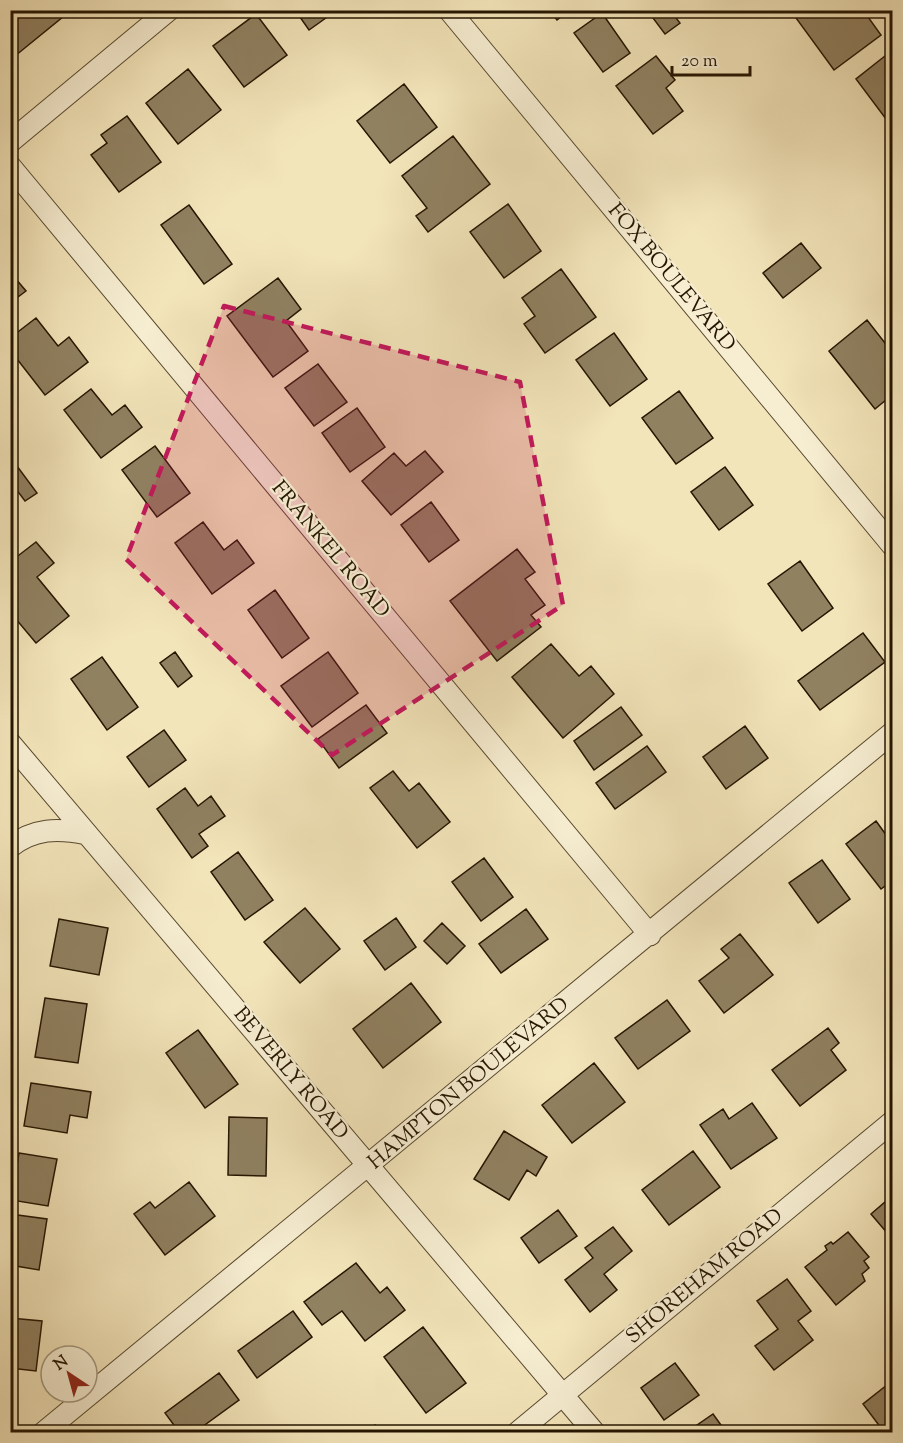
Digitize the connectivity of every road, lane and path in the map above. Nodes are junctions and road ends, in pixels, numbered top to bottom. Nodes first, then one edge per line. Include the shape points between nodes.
1 (169, 10) edge
2 (448, 10) edge
3 (10, 142) edge
4 (10, 166) edge
5 (892, 545) edge
6 (892, 733) edge
7 (10, 743) edge
8 (87, 834) junction
9 (10, 847) edge
10 (650, 935) junction
11 (892, 1122) edge
12 (369, 1167) junction
13 (562, 1395) junction
14 (44, 1432) edge
15 (518, 1432) edge
16 (594, 1432) edge

1 - 3 street
2 - 5 street, FOX BOULEVARD
4 - 10 street, FRANKEL ROAD
6 - 10 street, HAMPTON BOULEVARD
7 - 8 street, BEVERLY ROAD
8 - 9 street via 49,830
8 - 12 street, BEVERLY ROAD
10 - 12 street, HAMPTON BOULEVARD
11 - 13 street, SHOREHAM ROAD
12 - 13 street, BEVERLY ROAD
12 - 14 street, HAMPTON BOULEVARD
13 - 15 street, SHOREHAM ROAD
13 - 16 street, BEVERLY ROAD

